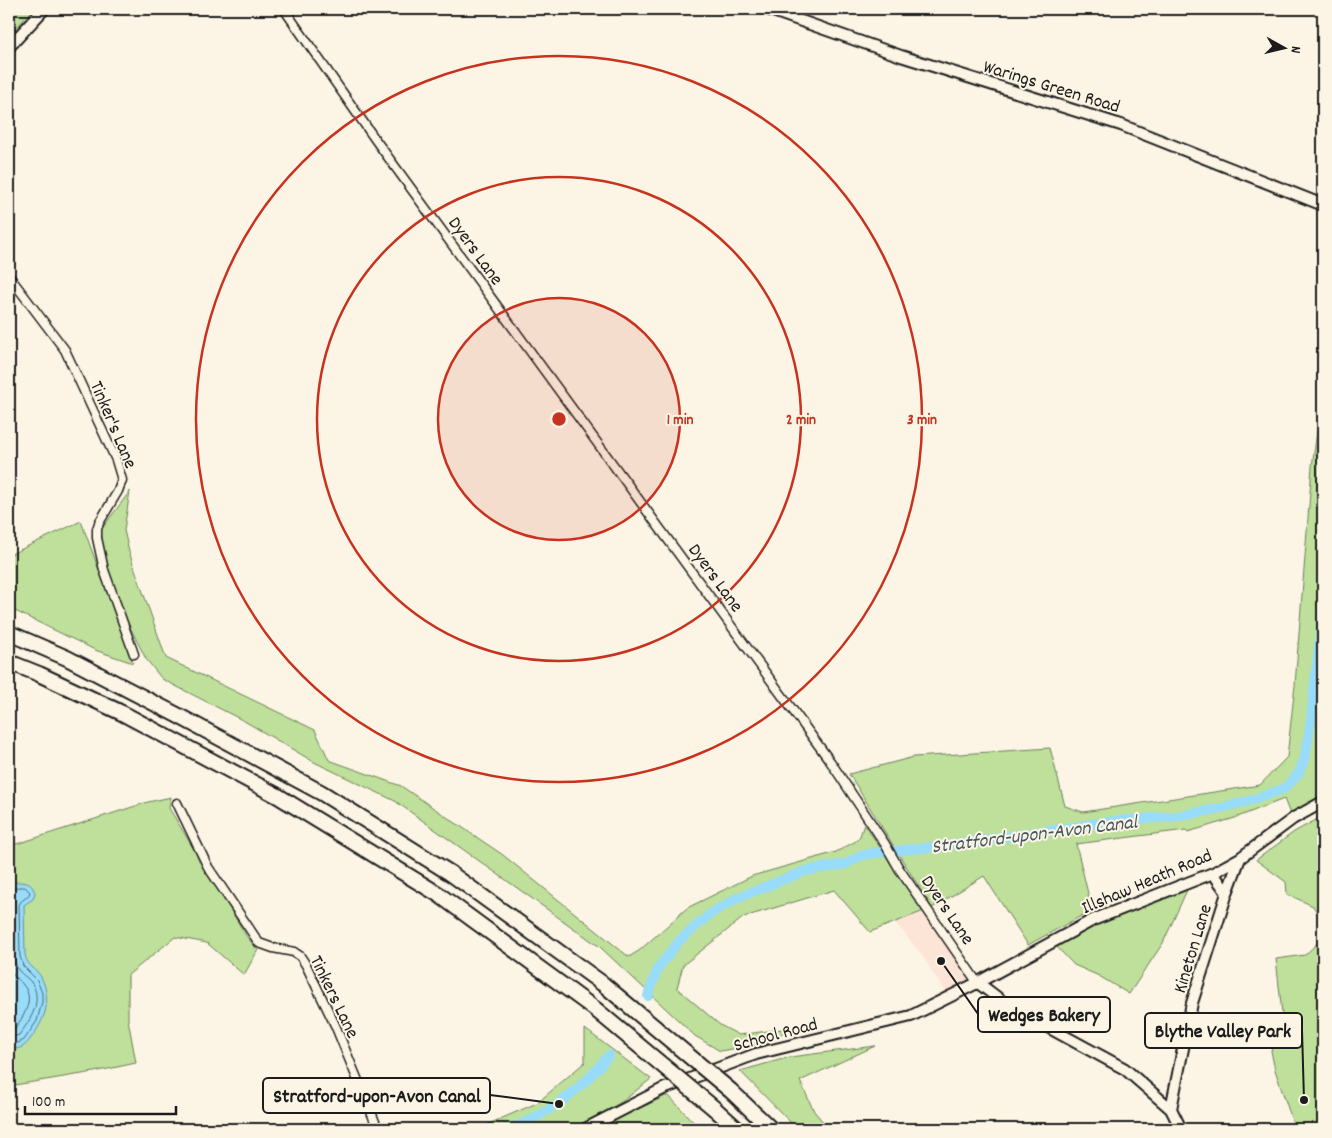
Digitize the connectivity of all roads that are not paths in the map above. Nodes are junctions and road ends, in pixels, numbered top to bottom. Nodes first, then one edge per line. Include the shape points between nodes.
1 (44, 9) edge
2 (284, 9) edge
3 (767, 9) edge
4 (9, 47) edge
5 (1323, 205) edge
6 (9, 276) edge
7 (9, 633) edge
8 (134, 654) dead end
9 (9, 662) edge
10 (1323, 802) edge
11 (177, 803) dead end
12 (1240, 858) junction
13 (1213, 873) junction
14 (1227, 893) junction
15 (977, 982) junction
16 (1171, 1109) junction
17 (378, 1129) edge
18 (585, 1129) edge
19 (737, 1129) edge
20 (771, 1129) edge
21 (1181, 1129) edge

1 - 4 street
2 - 15 street, Dyers Lane via 377,142 830,761
3 - 5 street, Warings Green Road via 901,56 1121,125
6 - 8 street, Tinker's Lane via 65,350 116,460 122,480 99,522 97,538 104,570
7 - 20 highway, bridge via 84,667 322,793 450,873 603,984 731,1091
9 - 19 highway, bridge via 122,713 278,796 438,894 595,1009
10 - 12 street, Illshaw Heath Road via 1294,818
11 - 17 street, Tinkers Lane via 208,867 259,942 294,952 306,965
12 - 13 street, Illshaw Heath Road
12 - 14 street, Kineton Lane
13 - 14 street, Kineton Lane
13 - 15 street, Illshaw Heath Road via 1093,920
14 - 16 street, Kineton Lane via 1192,1003
15 - 16 street, Dyers Lane via 1006,1005 1125,1069
15 - 18 street, School Road via 911,1016 734,1061 663,1089
16 - 21 street

